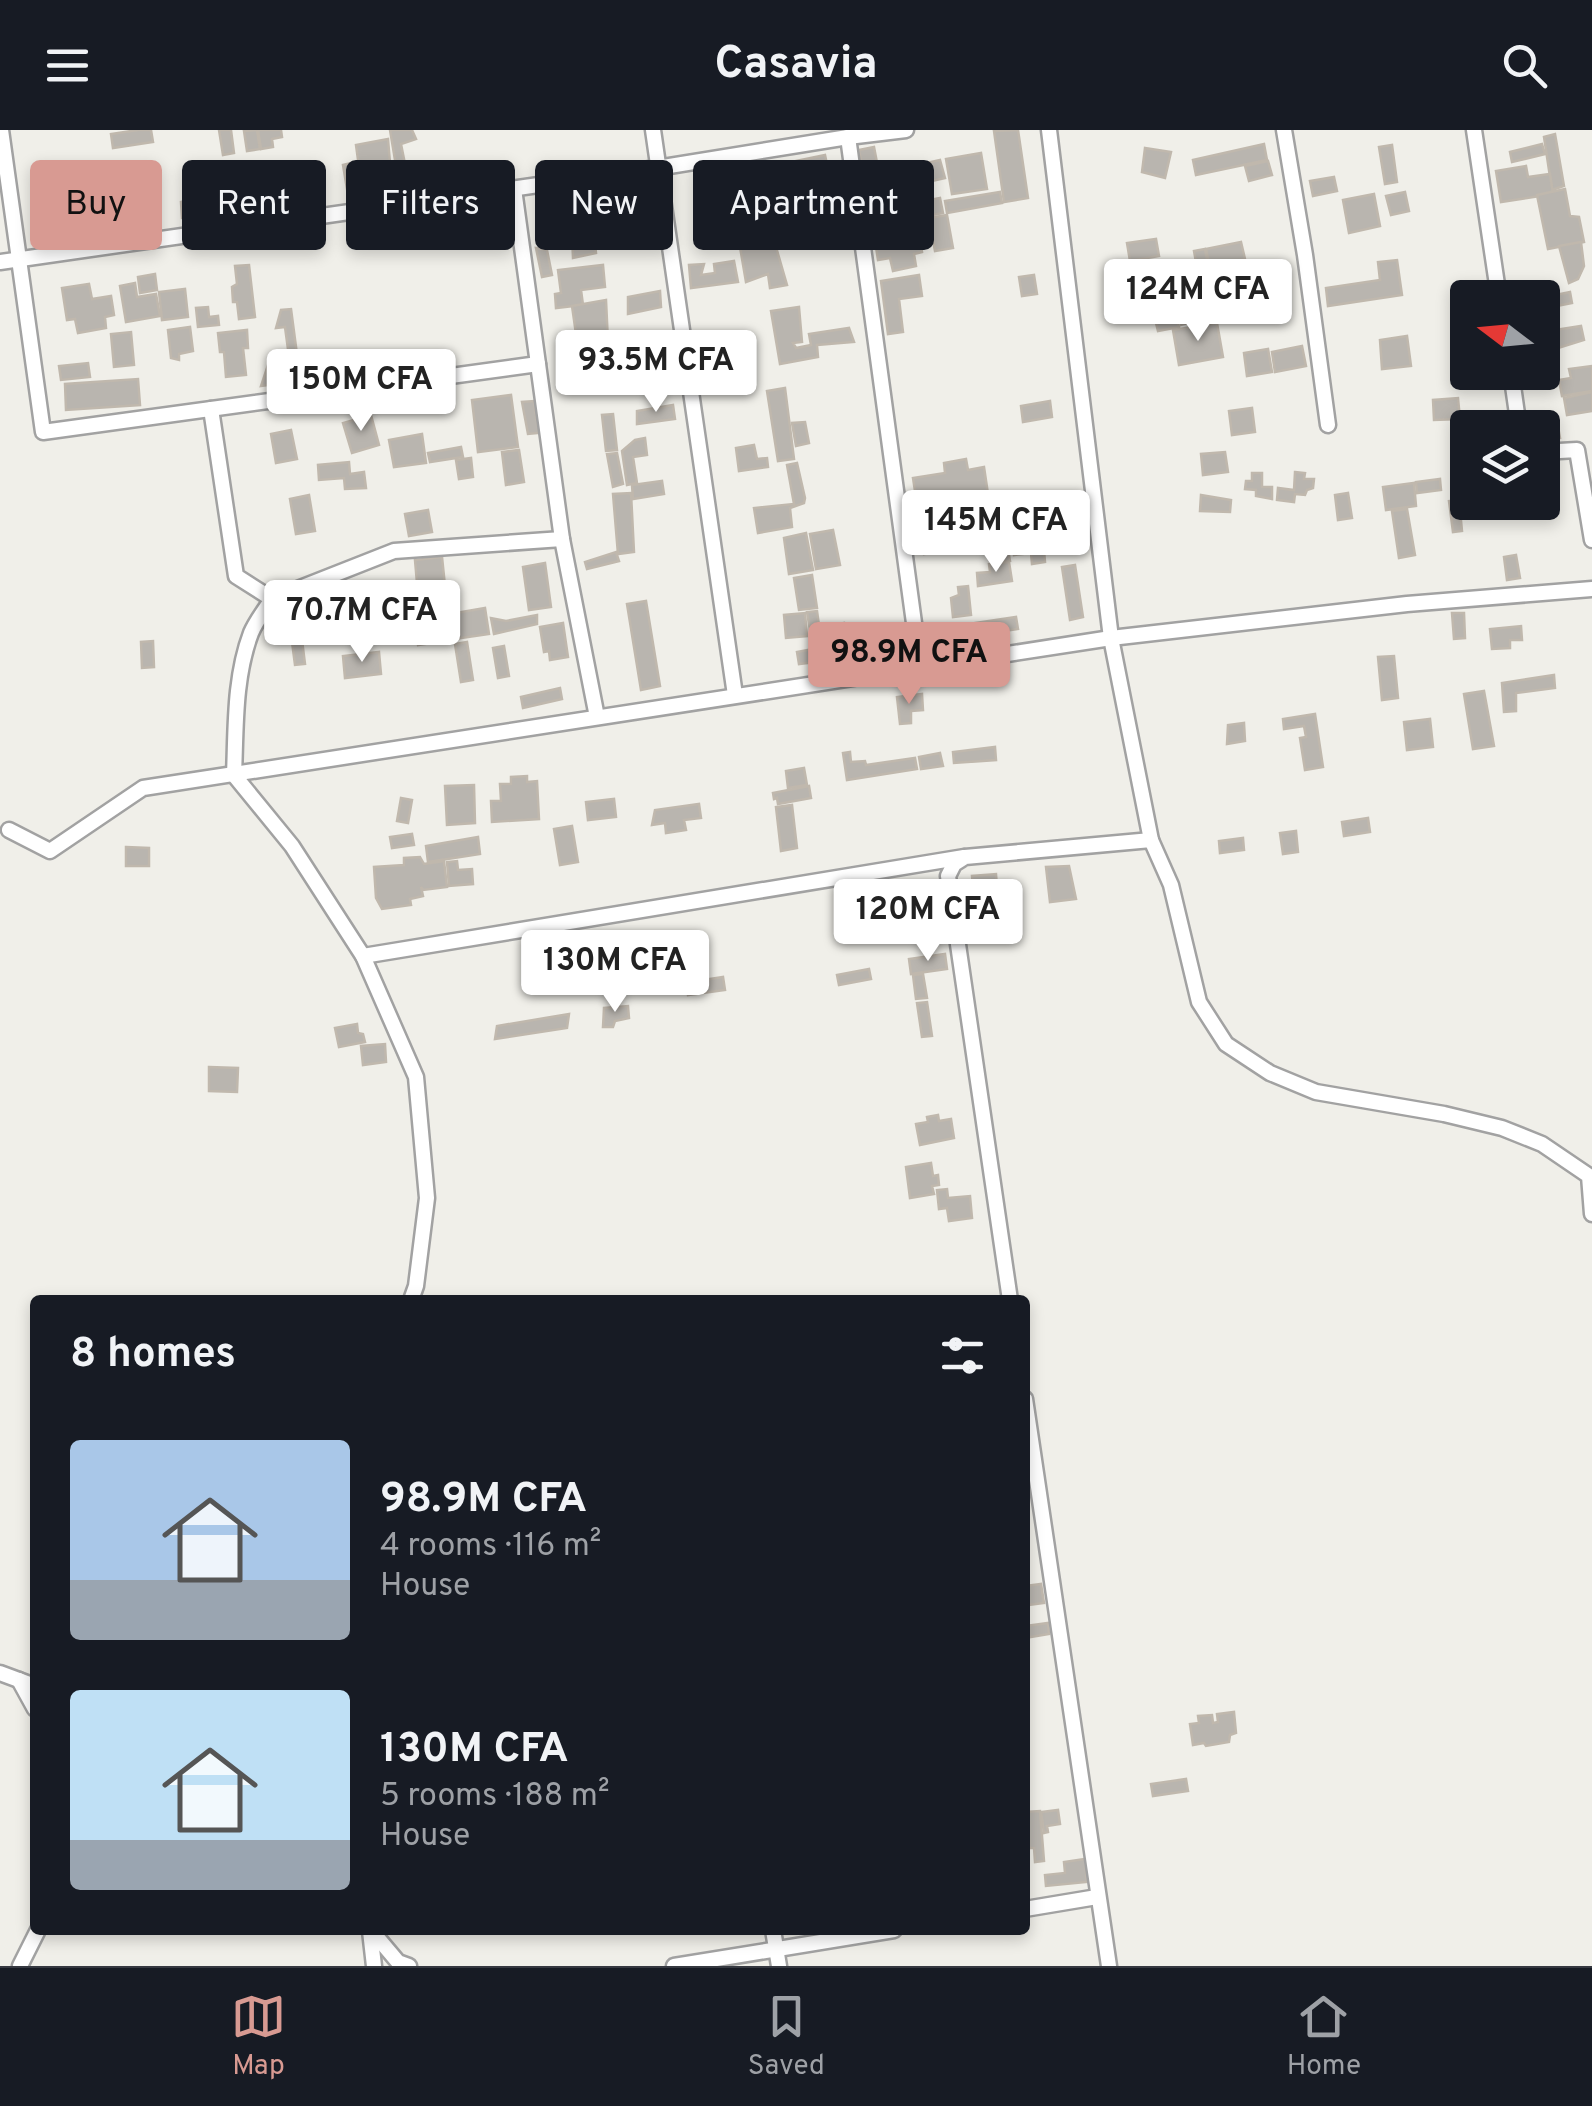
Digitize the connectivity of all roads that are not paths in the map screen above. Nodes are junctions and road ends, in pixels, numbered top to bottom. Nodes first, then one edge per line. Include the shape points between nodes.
1 (1, 130) edge
2 (653, 130) edge
3 (906, 130) edge
4 (1049, 130) edge
5 (1284, 130) edge
6 (1474, 130) edge
7 (848, 137) junction
8 (657, 160) edge
9 (673, 166) edge
10 (515, 196) edge
11 (346, 212) edge
12 (670, 250) edge
13 (20, 258) junction
14 (0, 262) edge
15 (1496, 280) edge
16 (538, 364) junction
17 (211, 409) junction
18 (1328, 425) dead end
19 (1560, 451) edge
20 (562, 539) junction
21 (1592, 540) edge
22 (1592, 589) edge
23 (272, 598) junction
24 (1112, 638) junction
25 (920, 667) junction
26 (735, 695) junction
27 (596, 716) junction
28 (234, 776) junction
29 (9, 830) dead end
30 (1150, 840) junction
31 (965, 857) junction
32 (363, 956) junction
33 (1592, 1214) edge
34 (413, 1295) edge
35 (1009, 1295) edge
36 (1030, 1434) edge
37 (0, 1673) edge
38 (18, 1679) junction
39 (30, 1683) edge
40 (30, 1701) edge
41 (1097, 1897) junction
42 (1030, 1908) edge
43 (36, 1935) edge
44 (371, 1935) edge
45 (375, 1935) edge
46 (774, 1935) edge
47 (863, 1935) edge
48 (777, 1949) junction
49 (20, 1966) edge
50 (374, 1966) edge
51 (409, 1966) edge
52 (674, 1966) edge
53 (779, 1966) edge
54 (1109, 1966) edge

1 - 13 street
2 - 8 street
3 - 7 street
4 - 24 street
5 - 18 street
6 - 15 street
7 - 9 street
7 - 25 street
10 - 16 street
11 - 13 street
12 - 26 street
13 - 14 street
13 - 17 street via 43,432
16 - 17 street
16 - 20 street
17 - 23 street via 236,576
19 - 21 street via 1577,450
20 - 23 street via 394,551
20 - 27 street
22 - 24 street
23 - 28 street via 243,658
24 - 25 street
24 - 30 street
25 - 26 street
26 - 27 street
27 - 28 street
28 - 29 street via 142,788 50,851
28 - 32 street via 292,846
30 - 31 street
30 - 33 street via 1171,885 1199,1002 1226,1044 1316,1092 1444,1114 1542,1144 1589,1176
31 - 32 street
31 - 35 street via 948,876
32 - 34 street via 416,1077 427,1198
36 - 41 street
37 - 38 street
38 - 39 street
38 - 40 street
41 - 42 street
41 - 54 street
43 - 49 street
44 - 50 street
45 - 51 street
46 - 48 street
47 - 48 street
48 - 52 street
48 - 53 street

